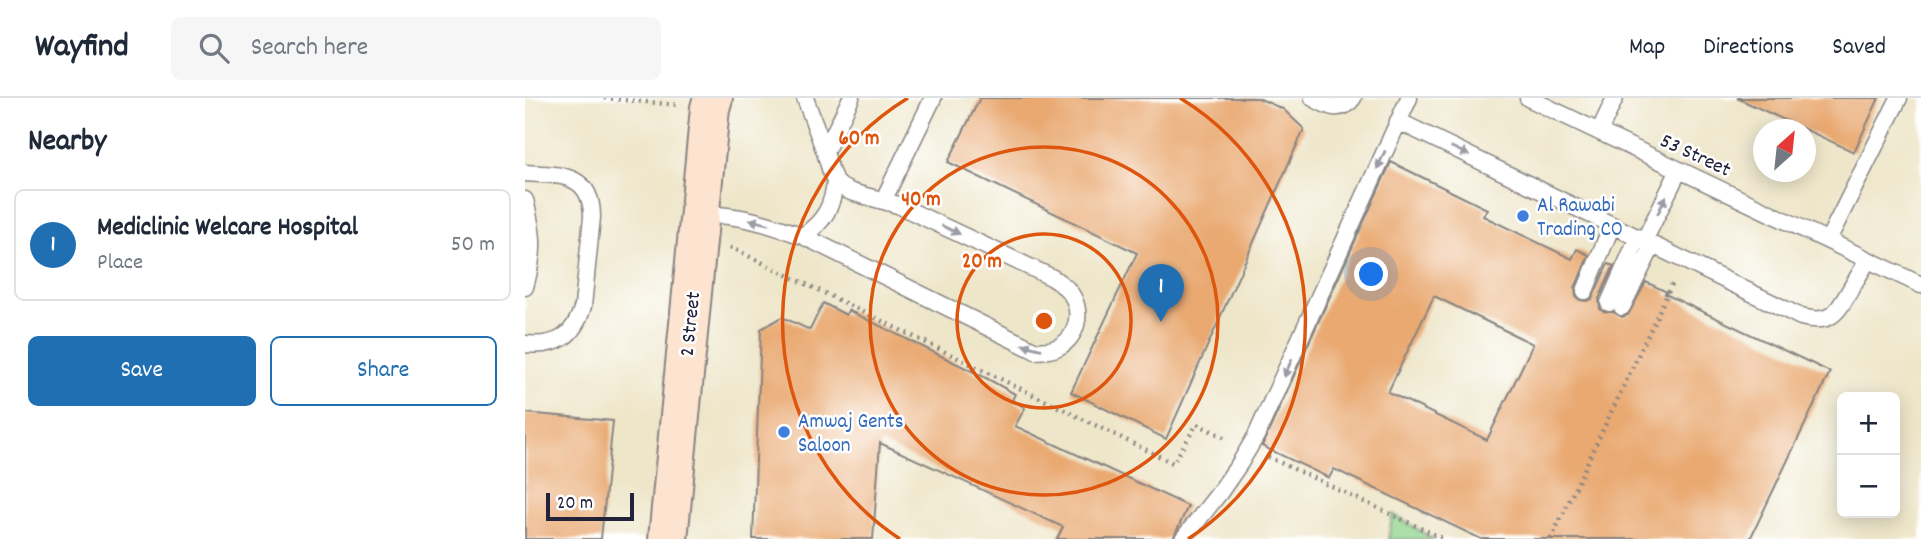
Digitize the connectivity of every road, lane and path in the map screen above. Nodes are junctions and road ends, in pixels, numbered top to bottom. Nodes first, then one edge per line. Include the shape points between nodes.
1 (604, 98) edge
2 (805, 98) edge
3 (851, 98) edge
4 (933, 98) edge
5 (1313, 98) edge
6 (1353, 98) edge
7 (1409, 98) edge
8 (1528, 98) edge
9 (1615, 98) edge
10 (1899, 98) edge
11 (711, 102) edge
12 (1398, 121) junction
13 (1599, 132) junction
14 (825, 152) junction
15 (1679, 170) junction
16 (525, 173) edge
17 (835, 181) junction
18 (525, 200) edge
19 (883, 201) junction
20 (699, 223) junction
21 (1612, 225) junction
22 (803, 236) junction
23 (1828, 240) junction
24 (1645, 241) junction
25 (1684, 260) junction
26 (1868, 260) junction
27 (1921, 285) edge
28 (525, 287) edge
29 (1585, 291) dead end
30 (1616, 305) dead end
31 (525, 344) edge
32 (1249, 449) junction
33 (668, 539) edge
34 (1183, 539) edge
35 (1444, 539) edge
36 (1551, 539) edge

1 - 11 path
2 - 14 lane
3 - 14 lane
4 - 19 lane
5 - 6 lane via 1334,108
7 - 12 lane
8 - 13 lane, 53 Street
9 - 13 lane
10 - 23 lane
11 - 20 street, 2 Street
12 -> 21 lane
12 -> 32 lane
13 - 15 lane, 53 Street
14 - 17 lane
15 - 23 lane, 53 Street
24 -> 15 lane
16 - 31 lane via 566,176 578,182 592,204 579,320 558,341
17 - 19 lane via 851,192
17 - 22 lane via 830,207
18 - 28 lane via 533,230
19 -> 22 lane via 1053,278 1075,300 1079,315 1075,331 1052,350 1036,351
22 -> 20 lane via 717,214
20 - 32 path via 1173,463 1197,424
20 - 33 street, 2 Street
21 - 24 lane
21 - 29 lane
23 - 26 lane, 53 Street
24 - 25 lane
24 - 30 lane
25 - 26 lane via 1814,321 1839,311
25 - 36 path
26 - 27 lane, 53 Street
32 - 34 lane
32 - 35 path

